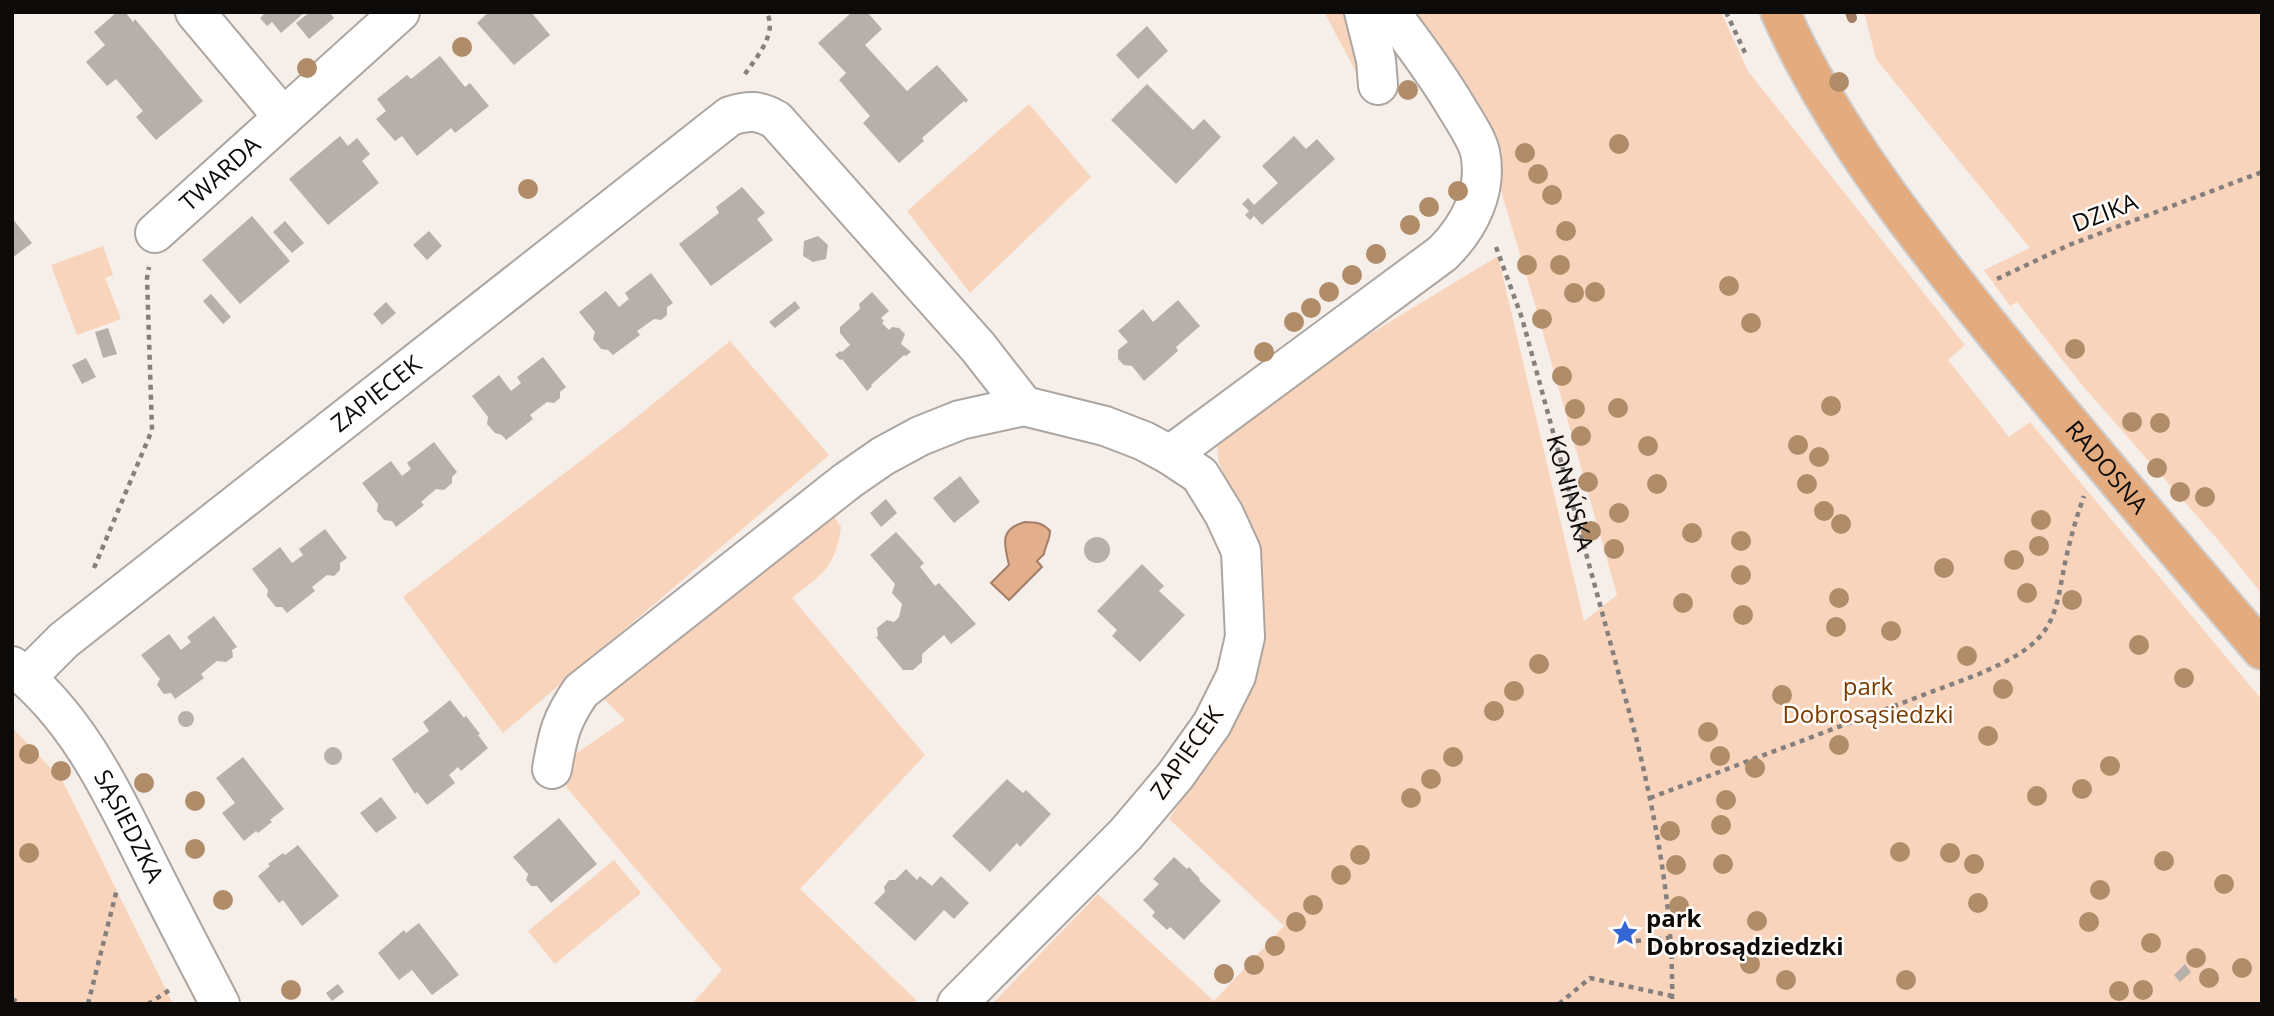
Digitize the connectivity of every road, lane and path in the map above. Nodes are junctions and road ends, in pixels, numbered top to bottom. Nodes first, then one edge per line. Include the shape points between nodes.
1 (195, 12) edge
2 (400, 12) edge
3 (766, 12) edge
4 (1364, 12) edge
5 (1390, 12) edge
6 (1726, 12) edge
7 (1780, 12) edge
8 (1747, 57) dead end
9 (1378, 85) dead end
10 (730, 116) junction
11 (284, 117) junction
12 (2262, 172) edge
13 (1478, 201) junction
14 (155, 233) joint
15 (1961, 290) junction
16 (1024, 406) junction
17 (1170, 454) junction
18 (2104, 464) junction
19 (90, 578) dead end
20 (2262, 650) edge
21 (19, 671) edge
22 (552, 769) dead end
23 (1650, 797) junction
24 (119, 883) dead end
25 (1669, 939) junction
26 (1636, 941) dead end
27 (180, 984) dead end
28 (1672, 996) junction
29 (12, 999) edge
30 (87, 1003) edge
31 (20, 1004) edge
32 (149, 1004) edge
33 (220, 1004) edge
34 (957, 1004) edge
35 (1559, 1004) edge
36 (1672, 1004) edge

1 - 11 street
2 - 11 street, TWARDA
3 - 10 path via 770,23 767,37 743,78
4 - 9 street
5 - 13 street via 1428,60 1479,149 1483,176
6 - 8 path
7 - 15 main road, RADOSNA via 1855,146
10 - 16 street via 756,110 776,120 978,347
10 - 21 street, ZAPIECEK
11 - 14 street, TWARDA
12 - 15 path, DZIKA
13 - 17 street via 1457,239 1443,253
13 - 23 path, KONIŃSKA via 1522,318
14 - 19 path via 147,278 152,430
15 - 18 main road, RADOSNA
16 - 17 street, ZAPIECEK via 1105,426
16 - 22 street, ZAPIECEK via 960,420 920,436 847,481 581,691 566,713
17 - 34 street, ZAPIECEK via 1200,475 1241,551 1245,637 1236,676 1212,723 1126,834
18 - 20 main road, RADOSNA
18 - 23 path via 2090,480 2079,510 2054,611 2043,634 2031,645 1979,674
21 - 33 street, SĄSIEDZKA via 66,722 100,769
23 - 25 path, KONIŃSKA
24 - 30 path
25 - 26 path
25 - 28 path, KONIŃSKA
27 - 32 path
28 - 35 path via 1590,978
28 - 36 path, KONIŃSKA
29 - 31 path

